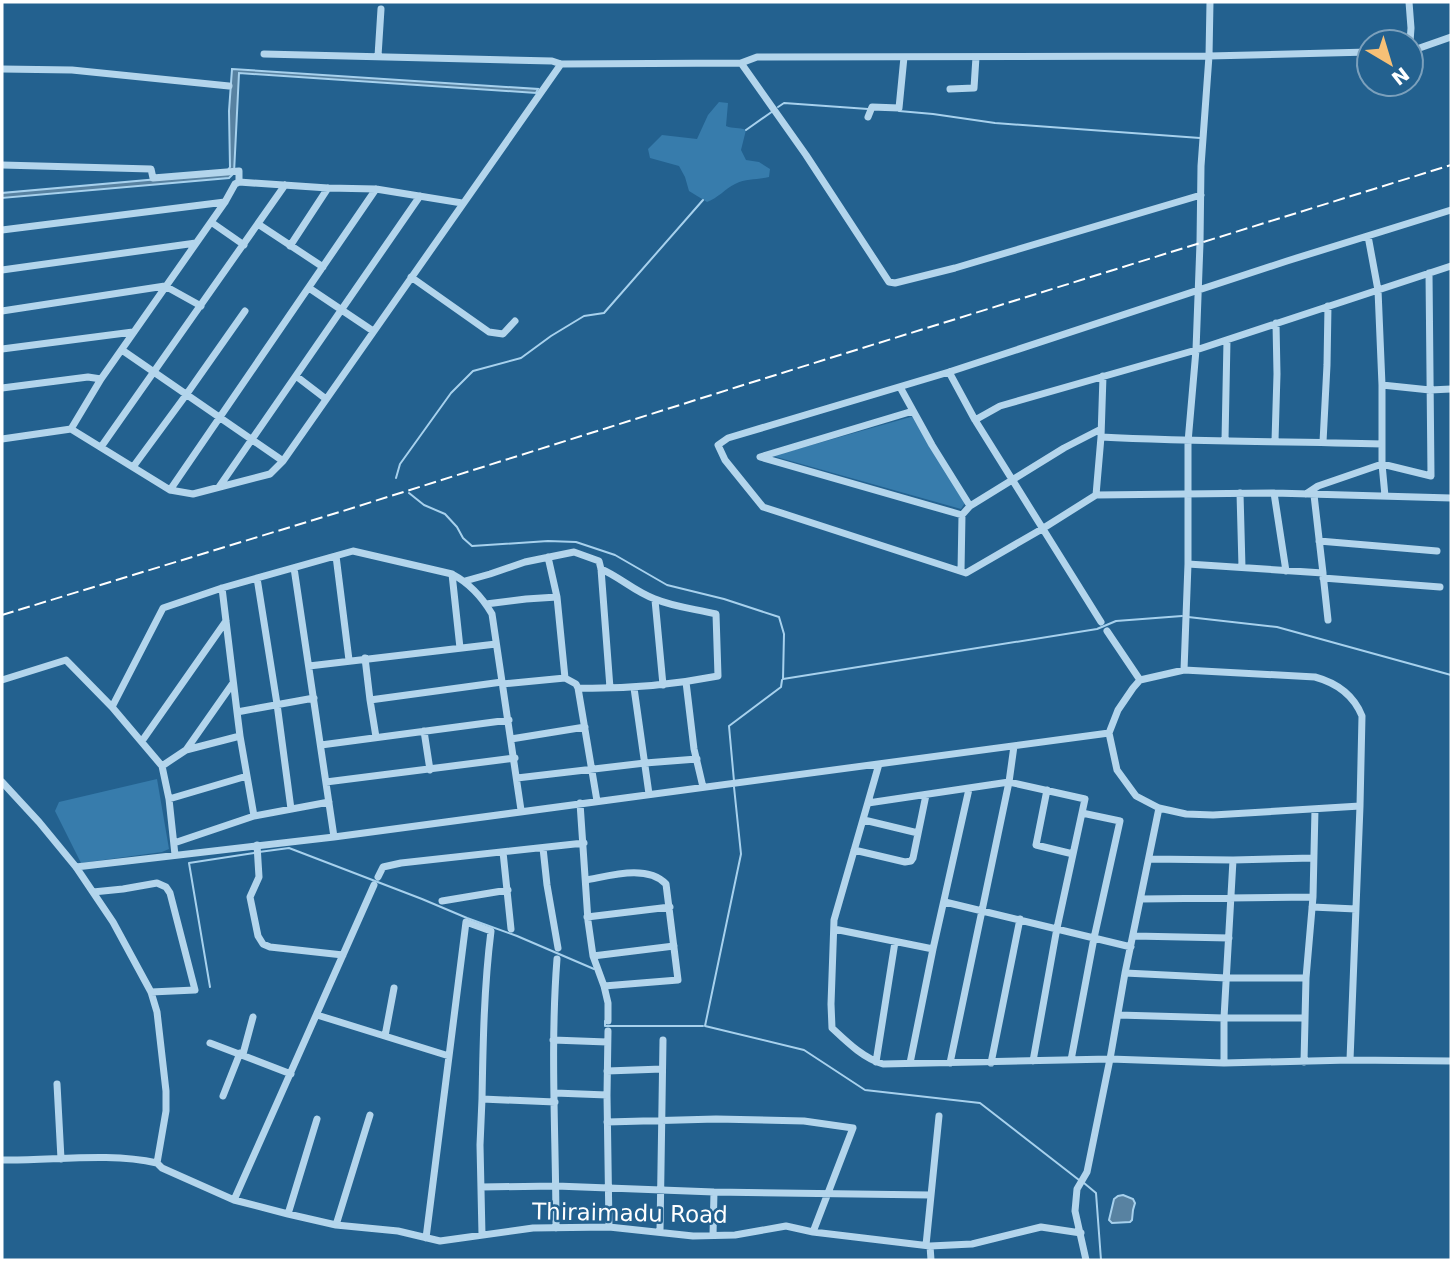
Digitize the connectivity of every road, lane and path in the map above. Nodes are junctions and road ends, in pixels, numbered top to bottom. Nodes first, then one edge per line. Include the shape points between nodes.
1 (1210, 2) edge
2 (1409, 2) edge
3 (381, 9) dead end
4 (1411, 28) edge
5 (1451, 37) edge
6 (1425, 46) edge
7 (1355, 52) edge
8 (264, 54) dead end
9 (1209, 55) junction
10 (378, 57) junction
11 (904, 57) junction
12 (976, 57) junction
13 (741, 62) junction
14 (561, 64) junction
15 (2, 69) edge
16 (229, 86) dead end
17 (950, 89) dead end
18 (868, 117) dead end
19 (2, 165) edge
20 (239, 181) junction
21 (285, 185) junction
22 (328, 188) junction
23 (376, 189) junction
24 (1201, 195) junction
25 (420, 196) junction
26 (225, 202) junction
27 (462, 203) junction
28 (1451, 210) edge
29 (211, 222) junction
30 (258, 224) junction
31 (2, 230) edge
32 (1368, 236) junction
33 (195, 243) junction
34 (244, 244) junction
35 (290, 246) junction
36 (1451, 266) edge
37 (323, 267) junction
38 (2, 270) edge
39 (1429, 273) junction
40 (411, 277) junction
41 (166, 286) junction
42 (309, 288) junction
43 (1378, 290) junction
44 (1198, 291) junction
45 (201, 306) junction
46 (1328, 306) junction
47 (342, 310) junction
48 (2, 311) edge
49 (244, 311) dead end
50 (515, 321) dead end
51 (1276, 323) junction
52 (373, 331) junction
53 (134, 332) junction
54 (1227, 340) junction
55 (2, 349) edge
56 (122, 350) junction
57 (1196, 351) junction
58 (949, 372) junction
59 (154, 373) junction
60 (296, 376) junction
61 (1103, 376) junction
62 (101, 379) junction
63 (1382, 385) junction
64 (900, 387) junction
65 (2, 388) edge
66 (1451, 389) edge
67 (1430, 390) junction
68 (186, 395) junction
69 (326, 399) junction
70 (914, 411) junction
71 (219, 417) junction
72 (975, 420) junction
73 (71, 429) junction
74 (1101, 433) junction
75 (2, 439) edge
76 (251, 440) junction
77 (1225, 440) junction
78 (1275, 441) junction
79 (1188, 442) junction
80 (1323, 442) junction
81 (1382, 444) junction
82 (101, 447) junction
83 (283, 461) junction
84 (1382, 464) junction
85 (133, 467) junction
86 (1012, 480) junction
87 (219, 488) junction
88 (170, 490) junction
89 (1187, 493) junction
90 (1240, 493) junction
91 (1273, 493) junction
92 (1096, 495) junction
93 (1310, 495) junction
94 (1385, 496) junction
95 (1451, 498) edge
96 (970, 506) junction
97 (962, 515) junction
98 (1042, 529) junction
99 (1319, 541) junction
100 (1437, 551) dead end
101 (336, 556) junction
102 (548, 557) junction
103 (1188, 564) junction
104 (1242, 567) junction
105 (294, 568) junction
106 (601, 569) junction
107 (961, 571) junction
108 (1286, 571) junction
109 (452, 574) junction
110 (1323, 576) junction
111 (257, 578) junction
112 (465, 581) junction
113 (1440, 587) dead end
114 (222, 588) junction
115 (556, 597) junction
116 (655, 600) junction
117 (486, 604) junction
118 (1328, 620) dead end
119 (226, 621) junction
120 (1101, 622) dead end
121 (1107, 631) dead end
122 (496, 644) junction
123 (460, 648) junction
124 (365, 658) junction
125 (349, 660) junction
126 (309, 666) junction
127 (1184, 670) junction
128 (565, 678) junction
129 (2, 680) edge
130 (1140, 680) junction
131 (233, 682) junction
132 (686, 682) junction
133 (502, 683) junction
134 (663, 685) junction
135 (578, 688) junction
136 (610, 688) junction
137 (634, 688) junction
138 (314, 698) junction
139 (370, 700) junction
140 (277, 704) junction
141 (112, 707) junction
142 (237, 712) junction
143 (509, 720) junction
144 (585, 727) junction
145 (425, 730) junction
146 (1109, 733) junction
147 (240, 736) junction
148 (376, 737) junction
149 (511, 739) junction
150 (142, 741) junction
151 (321, 745) junction
152 (1014, 746) junction
153 (186, 750) junction
154 (515, 758) junction
155 (696, 759) junction
156 (645, 763) junction
157 (878, 764) junction
158 (162, 766) junction
159 (429, 770) junction
160 (591, 770) junction
161 (247, 776) junction
162 (517, 778) junction
163 (2, 782) edge
164 (326, 782) junction
165 (1009, 782) junction
166 (703, 787) junction
167 (969, 789) junction
168 (1047, 790) junction
169 (649, 794) junction
170 (926, 795) junction
171 (169, 799) junction
172 (329, 802) junction
173 (597, 802) junction
174 (580, 803) junction
175 (868, 803) junction
176 (1360, 806) junction
177 (1159, 808) junction
178 (291, 809) junction
179 (1315, 809) junction
180 (521, 810) junction
181 (1082, 813) junction
182 (254, 816) junction
183 (864, 820) junction
184 (918, 833) junction
185 (334, 836) junction
186 (174, 843) junction
187 (584, 844) junction
188 (543, 848) junction
189 (854, 850) junction
190 (256, 851) junction
191 (503, 852) junction
192 (1073, 854) junction
193 (175, 855) junction
194 (1313, 858) junction
195 (1149, 859) junction
196 (1233, 860) junction
197 (76, 867) junction
198 (586, 880) junction
199 (508, 890) junction
200 (93, 892) junction
201 (1313, 897) junction
202 (1231, 898) junction
203 (1141, 899) junction
204 (442, 901) dead end
205 (945, 901) junction
206 (1312, 907) junction
207 (670, 908) junction
208 (1356, 909) junction
209 (983, 910) junction
210 (587, 917) junction
211 (1020, 919) junction
212 (1057, 928) junction
213 (511, 929) dead end
214 (834, 929) junction
215 (1134, 936) junction
216 (1094, 938) junction
217 (1228, 938) junction
218 (895, 942) junction
219 (674, 946) junction
220 (558, 947) dead end
221 (1131, 947) junction
222 (933, 950) junction
223 (343, 955) junction
224 (593, 956) junction
225 (557, 959) dead end
226 (1125, 973) junction
227 (1226, 978) junction
228 (1306, 978) junction
229 (604, 986) junction
230 (394, 988) dead end
231 (151, 992) junction
232 (317, 1015) junction
233 (1118, 1015) junction
234 (253, 1017) dead end
235 (1224, 1018) junction
236 (1305, 1018) junction
237 (608, 1021) dead end
238 (608, 1031) dead end
239 (384, 1036) junction
240 (553, 1040) junction
241 (663, 1040) dead end
242 (607, 1042) junction
243 (210, 1043) dead end
244 (241, 1054) junction
245 (449, 1056) junction
246 (1111, 1059) junction
247 (1071, 1060) junction
248 (1350, 1060) junction
249 (1033, 1061) junction
250 (1451, 1061) edge
251 (876, 1062) junction
252 (1304, 1062) junction
253 (910, 1063) junction
254 (950, 1063) junction
255 (990, 1063) junction
256 (1224, 1063) junction
257 (662, 1069) junction
258 (607, 1071) junction
259 (291, 1074) junction
260 (57, 1084) dead end
261 (555, 1093) junction
262 (223, 1096) dead end
263 (607, 1096) junction
264 (482, 1100) junction
265 (555, 1102) junction
266 (370, 1115) dead end
267 (939, 1116) dead end
268 (317, 1119) dead end
269 (661, 1121) junction
270 (607, 1122) junction
271 (61, 1159) junction
272 (2, 1160) edge
273 (157, 1163) junction
274 (481, 1186) junction
275 (556, 1186) junction
276 (609, 1187) junction
277 (661, 1189) junction
278 (714, 1192) junction
279 (828, 1193) junction
280 (930, 1195) junction
281 (234, 1200) junction
282 (288, 1214) junction
283 (336, 1225) junction
284 (609, 1227) junction
285 (556, 1228) junction
286 (660, 1231) junction
287 (813, 1231) junction
288 (1081, 1233) junction
289 (482, 1235) junction
290 (713, 1235) junction
291 (426, 1238) junction
292 (928, 1246) junction
293 (931, 1260) edge
294 (1086, 1260) edge

1 - 9 street
2 - 4 street
3 - 10 street
5 - 6 street
7 - 9 street
8 - 10 street
9 - 12 street
9 - 24 street
10 - 14 street
11 - 12 street
11 - 13 street via 757,57
11 - 18 street via 900,108 872,107
12 - 17 street via 974,88
13 - 14 street
13 - 24 street via 890,282 955,268
14 - 27 street
15 - 16 street via 72,70
19 - 20 street via 152,169 153,178 239,171
20 - 21 street
20 - 26 street
21 - 22 street
21 - 30 street
22 - 23 street
22 - 35 street
23 - 25 street
23 - 37 street
24 - 44 street
25 - 27 street
25 - 47 street
26 - 29 street
26 - 31 street
27 - 40 street
28 - 32 street
29 - 33 street
29 - 34 street
30 - 34 street
30 - 35 street
32 - 43 street
32 - 44 street
33 - 38 street
33 - 41 street
34 - 45 street
35 - 37 street
36 - 39 street
37 - 42 street
39 - 43 street
39 - 67 street
40 - 50 street via 489,331 503,334
40 - 52 street
41 - 45 street
41 - 48 street
41 - 53 street
42 - 47 street
42 - 71 street
43 - 46 street
43 - 63 street
44 - 57 street
44 - 58 street
45 - 59 street
46 - 51 street
46 - 80 street
47 - 52 street
47 - 60 street
49 - 68 street
51 - 54 street
51 - 78 street
52 - 69 street
53 - 55 street
53 - 56 street
54 - 57 street
54 - 77 street
56 - 59 street
56 - 62 street
57 - 61 street
57 - 79 street
58 - 64 street
58 - 72 street
59 - 68 street
59 - 82 street
60 - 69 street
60 - 76 street
61 - 72 street via 1000,406
61 - 74 street
62 - 65 street
62 - 73 street
63 - 67 street
63 - 81 street
64 - 70 street
64 - 107 street via 728,438 718,445 763,507
66 - 67 street
67 - 84 street via 1431,476
68 - 71 street
68 - 85 street
69 - 83 street
70 - 96 street
70 - 97 street via 761,457
71 - 76 street
71 - 88 street
72 - 86 street
73 - 75 street
73 - 82 street
74 - 79 street
74 - 86 street via 1064,448
74 - 92 street
76 - 83 street
76 - 87 street
77 - 78 street
77 - 79 street
78 - 80 street
79 - 89 street
80 - 81 street
81 - 84 street
82 - 85 street
83 - 87 street via 270,474
84 - 93 street via 1318,486
84 - 94 street
85 - 88 street
86 - 96 street
86 - 98 street
87 - 88 street via 193,494
89 - 90 street
89 - 92 street
89 - 103 street
90 - 91 street
90 - 104 street
91 - 93 street
91 - 108 street
92 - 98 street
93 - 94 street
93 - 99 street
94 - 95 street
96 - 97 street
97 - 107 street
98 - 107 street via 966,573
98 - 120 street
99 - 100 street
99 - 110 street
101 - 105 street
101 - 109 street via 353,551
101 - 125 street
102 - 106 street via 574,552 599,561
102 - 112 street
102 - 115 street
103 - 104 street
103 - 127 street
104 - 108 street
105 - 111 street
105 - 126 street
106 - 116 street
106 - 136 street
108 - 110 street
109 - 112 street
109 - 123 street
110 - 113 street
110 - 118 street
111 - 114 street
111 - 140 street
112 - 117 street
114 - 119 street
114 - 141 street via 163,608
115 - 117 street
115 - 128 street
116 - 132 street via 716,614 718,676
116 - 134 street
117 - 122 street
119 - 131 street
119 - 150 street
121 - 130 street
122 - 123 street
122 - 133 street
123 - 124 street
124 - 125 street
124 - 139 street
125 - 126 street
126 - 138 street
127 - 130 street
127 - 176 street via 1315,677 1346,693 1362,716
128 - 133 street
128 - 135 street
129 - 141 street via 66,660
130 - 146 street via 1118,710
131 - 142 street
131 - 153 street
132 - 134 street
132 - 155 street
133 - 139 street
133 - 143 street
134 - 137 street
135 - 136 street
135 - 144 street
136 - 137 street
137 - 156 street
138 - 140 street
138 - 151 street
139 - 148 street
140 - 142 street
140 - 178 street
141 - 150 street
142 - 147 street
143 - 145 street
143 - 149 street
144 - 149 street
144 - 160 street
145 - 148 street
145 - 159 street
146 - 152 street
146 - 177 street via 1117,770 1136,796
147 - 153 street
147 - 161 street
148 - 151 street
149 - 154 street
150 - 158 street
151 - 164 street
152 - 157 street
152 - 165 street
153 - 158 street
154 - 159 street
154 - 162 street
155 - 156 street
155 - 166 street
156 - 160 street
156 - 169 street
157 - 166 street
157 - 175 street
158 - 171 street
159 - 164 street
160 - 162 street
160 - 173 street
161 - 171 street
161 - 182 street
162 - 180 street
163 - 197 street
164 - 172 street
165 - 167 street
165 - 168 street
165 - 209 street
166 - 169 street
167 - 170 street
167 - 205 street
168 - 181 street via 1085,799
168 - 192 street via 1035,845
169 - 173 street
170 - 175 street
170 - 184 street
171 - 186 street
172 - 178 street
172 - 185 street
173 - 174 street
174 - 180 street
174 - 187 street
175 - 183 street
176 - 179 street
176 - 208 street
177 - 179 street via 1213,815
177 - 195 street
178 - 182 street
179 - 194 street
180 - 185 street
181 - 192 street
181 - 216 street via 1120,821
182 - 186 street
183 - 184 street
183 - 189 street
184 - 189 street via 911,861
185 - 190 street
186 - 193 street
187 - 188 street
187 - 198 street
188 - 191 street
188 - 220 street
189 - 214 street
190 - 193 street
190 - 223 street via 259,877 250,897 263,944
191 - 199 street
191 - 223 street via 383,867
192 - 212 street
193 - 197 street
194 - 196 street
194 - 201 street
195 - 196 street
195 - 203 street
196 - 202 street
197 - 200 street
198 - 207 street via 627,873 660,878 666,884
198 - 210 street
199 - 204 street
199 - 213 street
200 - 231 street
200 - 231 street via 157,883 170,893 195,989
201 - 202 street
201 - 206 street
202 - 203 street
202 - 217 street
203 - 215 street
205 - 209 street
205 - 222 street
206 - 208 street
206 - 228 street
207 - 210 street
207 - 219 street
208 - 248 street
209 - 211 street
209 - 254 street
210 - 224 street
211 - 212 street
211 - 255 street
212 - 216 street
212 - 249 street
214 - 218 street
214 - 251 street via 832,1028
215 - 217 street
215 - 221 street
216 - 221 street
216 - 247 street
217 - 227 street
218 - 222 street
218 - 251 street
219 - 224 street
219 - 229 street via 678,980
221 - 226 street
222 - 253 street
223 - 232 street
224 - 229 street
225 - 240 street
226 - 227 street
226 - 233 street
227 - 228 street
227 - 235 street
228 - 236 street
229 - 237 street
230 - 239 street
231 - 273 street via 166,1091
232 - 239 street
232 - 259 street
233 - 235 street
233 - 246 street
234 - 244 street
235 - 236 street
235 - 256 street
236 - 252 street
238 - 242 street
239 - 245 street
240 - 242 street
240 - 261 street
241 - 257 street
242 - 258 street
243 - 244 street
244 - 259 street
244 - 262 street
245 - 264 street via 466,922 491,931
245 - 291 street
246 - 247 street
246 - 256 street
246 - 288 street via 1087,1172 1077,1189 1075,1211
247 - 249 street
248 - 250 street
248 - 252 street
249 - 255 street
251 - 253 street
252 - 256 street
253 - 254 street
254 - 255 street
257 - 258 street
257 - 269 street
258 - 263 street
259 - 281 street
260 - 271 street
261 - 263 street
261 - 265 street
263 - 270 street
264 - 265 street
264 - 274 street
265 - 275 street
266 - 283 street
267 - 280 street
268 - 282 street
269 - 270 street
269 - 277 street
269 - 279 street via 804,1121 853,1128
270 - 276 street
271 - 272 street
271 - 273 street
273 - 281 street, Thiraimadu Road
274 - 275 street
274 - 289 street
275 - 276 street
275 - 285 street
276 - 277 street
276 - 284 street
277 - 278 street
277 - 286 street
278 - 279 street
278 - 290 street
279 - 280 street
279 - 287 street
280 - 292 street
281 - 282 street, Thiraimadu Road
282 - 283 street, Thiraimadu Road
283 - 291 street, Thiraimadu Road
284 - 285 street, Thiraimadu Road
284 - 286 street, Thiraimadu Road
285 - 289 street, Thiraimadu Road
286 - 290 street, Thiraimadu Road
287 - 290 street, Thiraimadu Road via 786,1226
287 - 292 street, Thiraimadu Road
288 - 292 street, Thiraimadu Road via 1041,1227 972,1244
288 - 294 street
289 - 291 street, Thiraimadu Road via 440,1241
292 - 293 street

